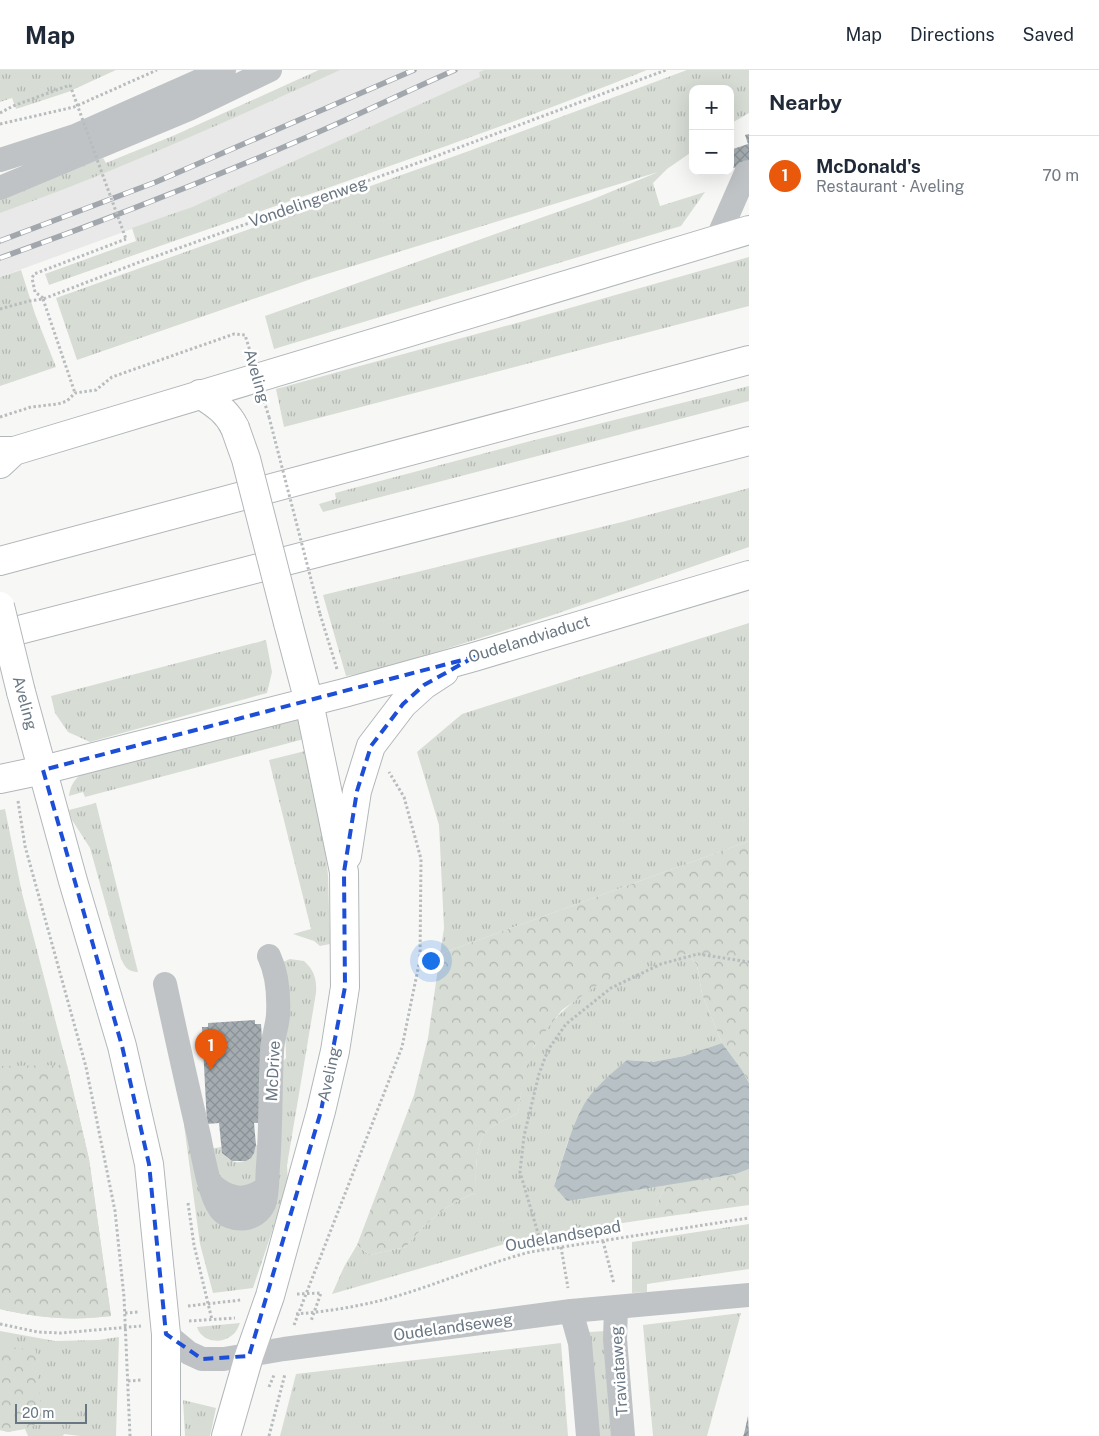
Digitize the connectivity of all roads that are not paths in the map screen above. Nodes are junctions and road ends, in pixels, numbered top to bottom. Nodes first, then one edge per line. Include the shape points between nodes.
1 (224, 70) edge
2 (270, 70) edge
3 (0, 160) edge
4 (749, 172) edge
5 (0, 188) edge
6 (749, 230) edge
7 (717, 239) junction
8 (749, 360) edge
9 (200, 394) junction
10 (749, 441) edge
11 (5, 455) edge
12 (0, 561) edge
13 (749, 575) edge
14 (0, 606) edge
15 (0, 635) edge
16 (474, 657) junction
17 (309, 702) junction
18 (43, 770) junction
19 (7, 778) edge
20 (344, 872) junction
21 (269, 956) dead end
22 (165, 984) dead end
23 (749, 1295) edge
24 (616, 1307) junction
25 (571, 1311) junction
26 (166, 1329) junction
27 (249, 1356) junction
28 (166, 1436) edge
29 (226, 1436) edge
30 (588, 1436) edge
31 (623, 1436) edge

1 - 3 street via 75,136
2 - 5 street via 188,109
4 - 7 street
6 - 7 main road
7 - 9 main road
8 - 12 main road
9 - 11 main road
9 - 17 main road, Aveling, bridge via 230,417 246,459
10 - 15 main road
13 - 16 main road, Oudelandviaduct
14 - 18 main road, Aveling, bridge
16 - 17 main road, Oudelandviaduct
16 - 20 main road via 424,685 403,704 371,746 357,792
17 - 18 main road
17 - 20 main road, Aveling
18 - 19 main road
18 - 26 main road, Aveling via 122,1046 149,1164
20 - 27 main road, Aveling via 344,987 335,1051 264,1316
21 - 22 street, McDrive via 275,968 278,1015 272,1051 271,1128 264,1204 258,1213 248,1218 228,1216 215,1201
23 - 24 street, Oudelandseweg
24 - 25 street, Oudelandseweg
24 - 31 street, Traviataweg via 615,1339
25 - 27 street, Oudelandseweg
25 - 30 street via 580,1343
26 - 27 street, Oudelandseweg via 202,1359
26 - 28 main road, Aveling
27 - 29 main road, Aveling

